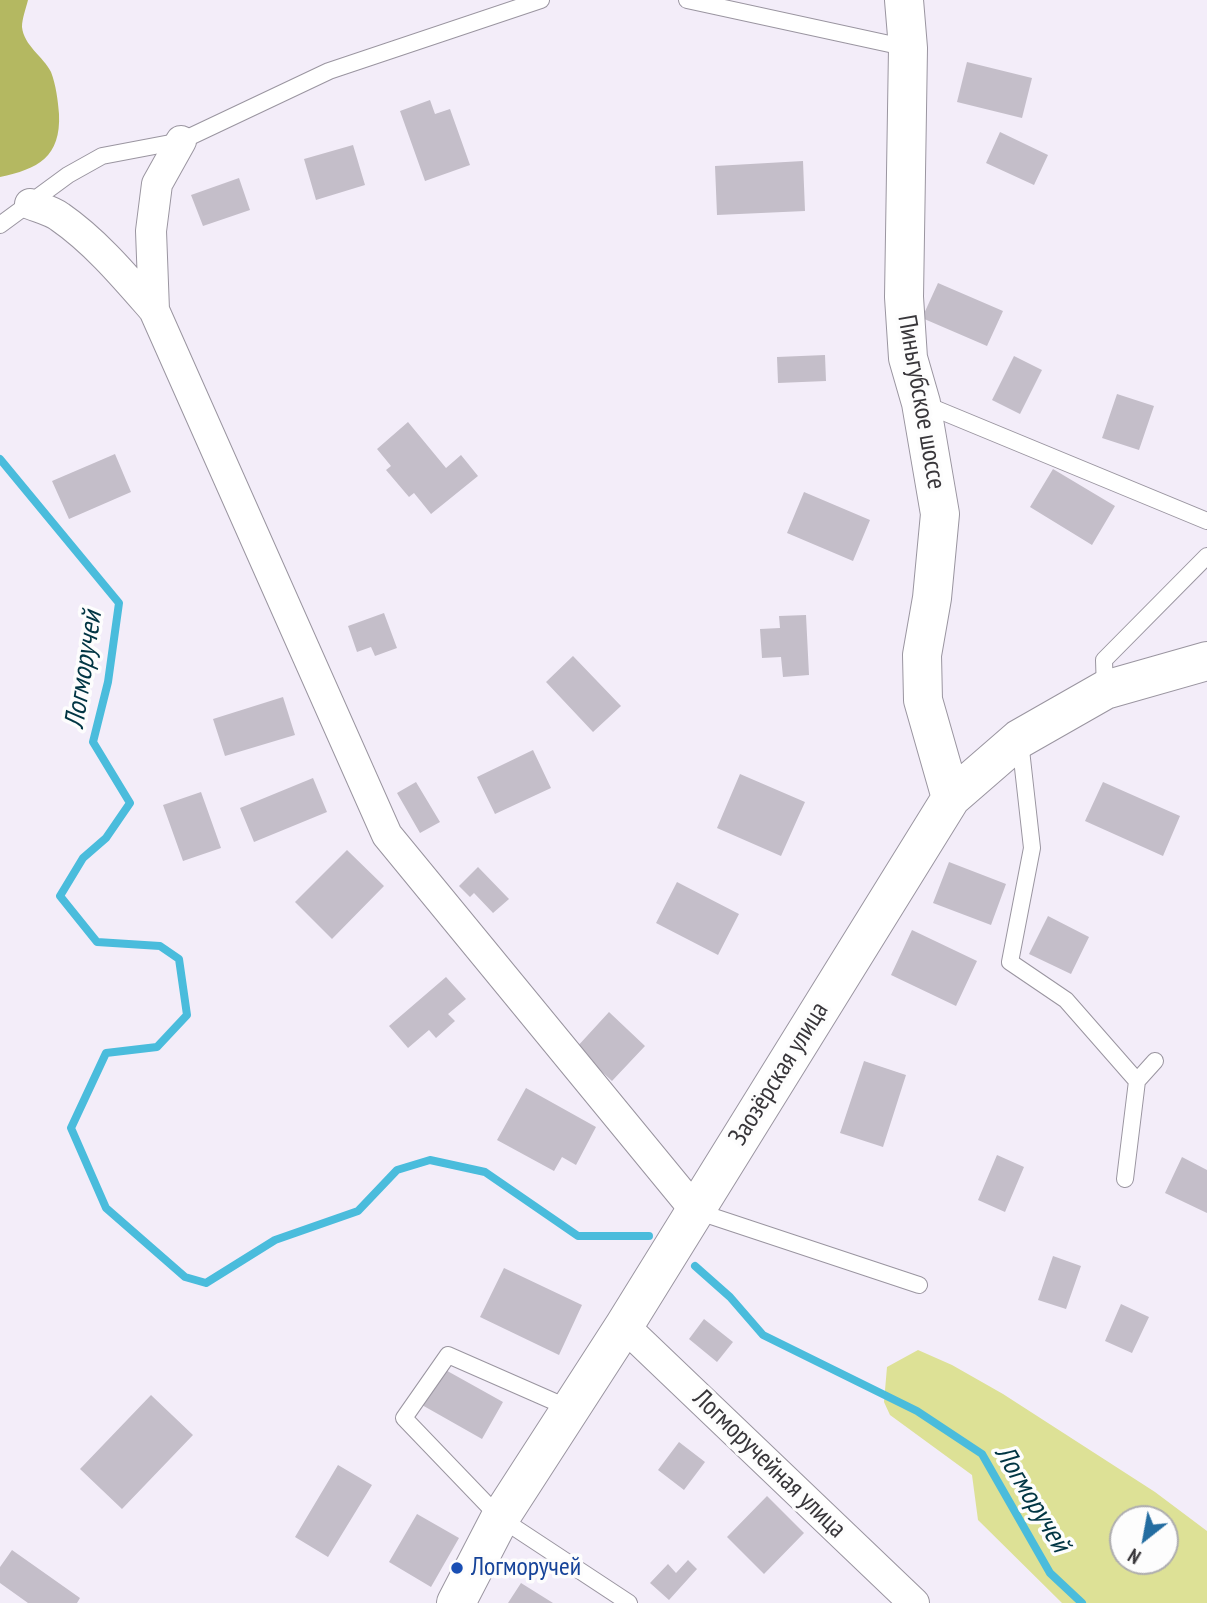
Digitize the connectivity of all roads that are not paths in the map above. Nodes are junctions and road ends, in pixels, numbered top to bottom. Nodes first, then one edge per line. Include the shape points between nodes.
1 (541, 0) edge
2 (687, 0) edge
3 (904, 0) edge
4 (908, 48) junction
5 (181, 141) junction
6 (30, 204) junction
7 (0, 225) edge
8 (154, 310) junction
9 (921, 403) junction
10 (1207, 520) edge
11 (1207, 556) edge
12 (1207, 661) edge
13 (1105, 690) junction
14 (1020, 739) junction
15 (951, 798) junction
16 (1155, 1061) dead end
17 (1138, 1081) junction
18 (1125, 1179) dead end
19 (695, 1210) junction
20 (919, 1285) dead end
21 (624, 1326) junction
22 (571, 1409) junction
23 (500, 1518) junction
24 (456, 1603) edge
25 (629, 1603) edge
26 (914, 1603) edge

1 - 5 lane via 329,71
2 - 4 lane
3 - 4 street, Пиньгубское шоссе
4 - 9 street, Пиньгубское шоссе via 904,297 908,358
5 - 6 lane via 102,156
5 - 8 street via 157,184 151,231
6 - 7 lane
6 - 8 street via 59,216 78,232 118,268
8 - 19 street via 387,835
9 - 10 lane
9 - 15 street, Пиньгубское шоссе via 940,514 922,655 923,700
11 - 13 lane via 1104,660
12 - 13 street, Заозёрская улица
13 - 14 street, Заозёрская улица
14 - 15 street, Заозёрская улица
14 - 17 lane via 1032,848 1010,962 1066,1000
15 - 19 street, Заозёрская улица
16 - 17 lane
17 - 18 lane
19 - 20 lane
19 - 21 street, Заозёрская улица
21 - 22 street, Заозёрская улица
21 - 26 street, Логморучейная улица
22 - 23 street, Заозёрская улица
22 - 23 lane via 447,1355 404,1418
23 - 24 street, Заозёрская улица
23 - 25 lane

